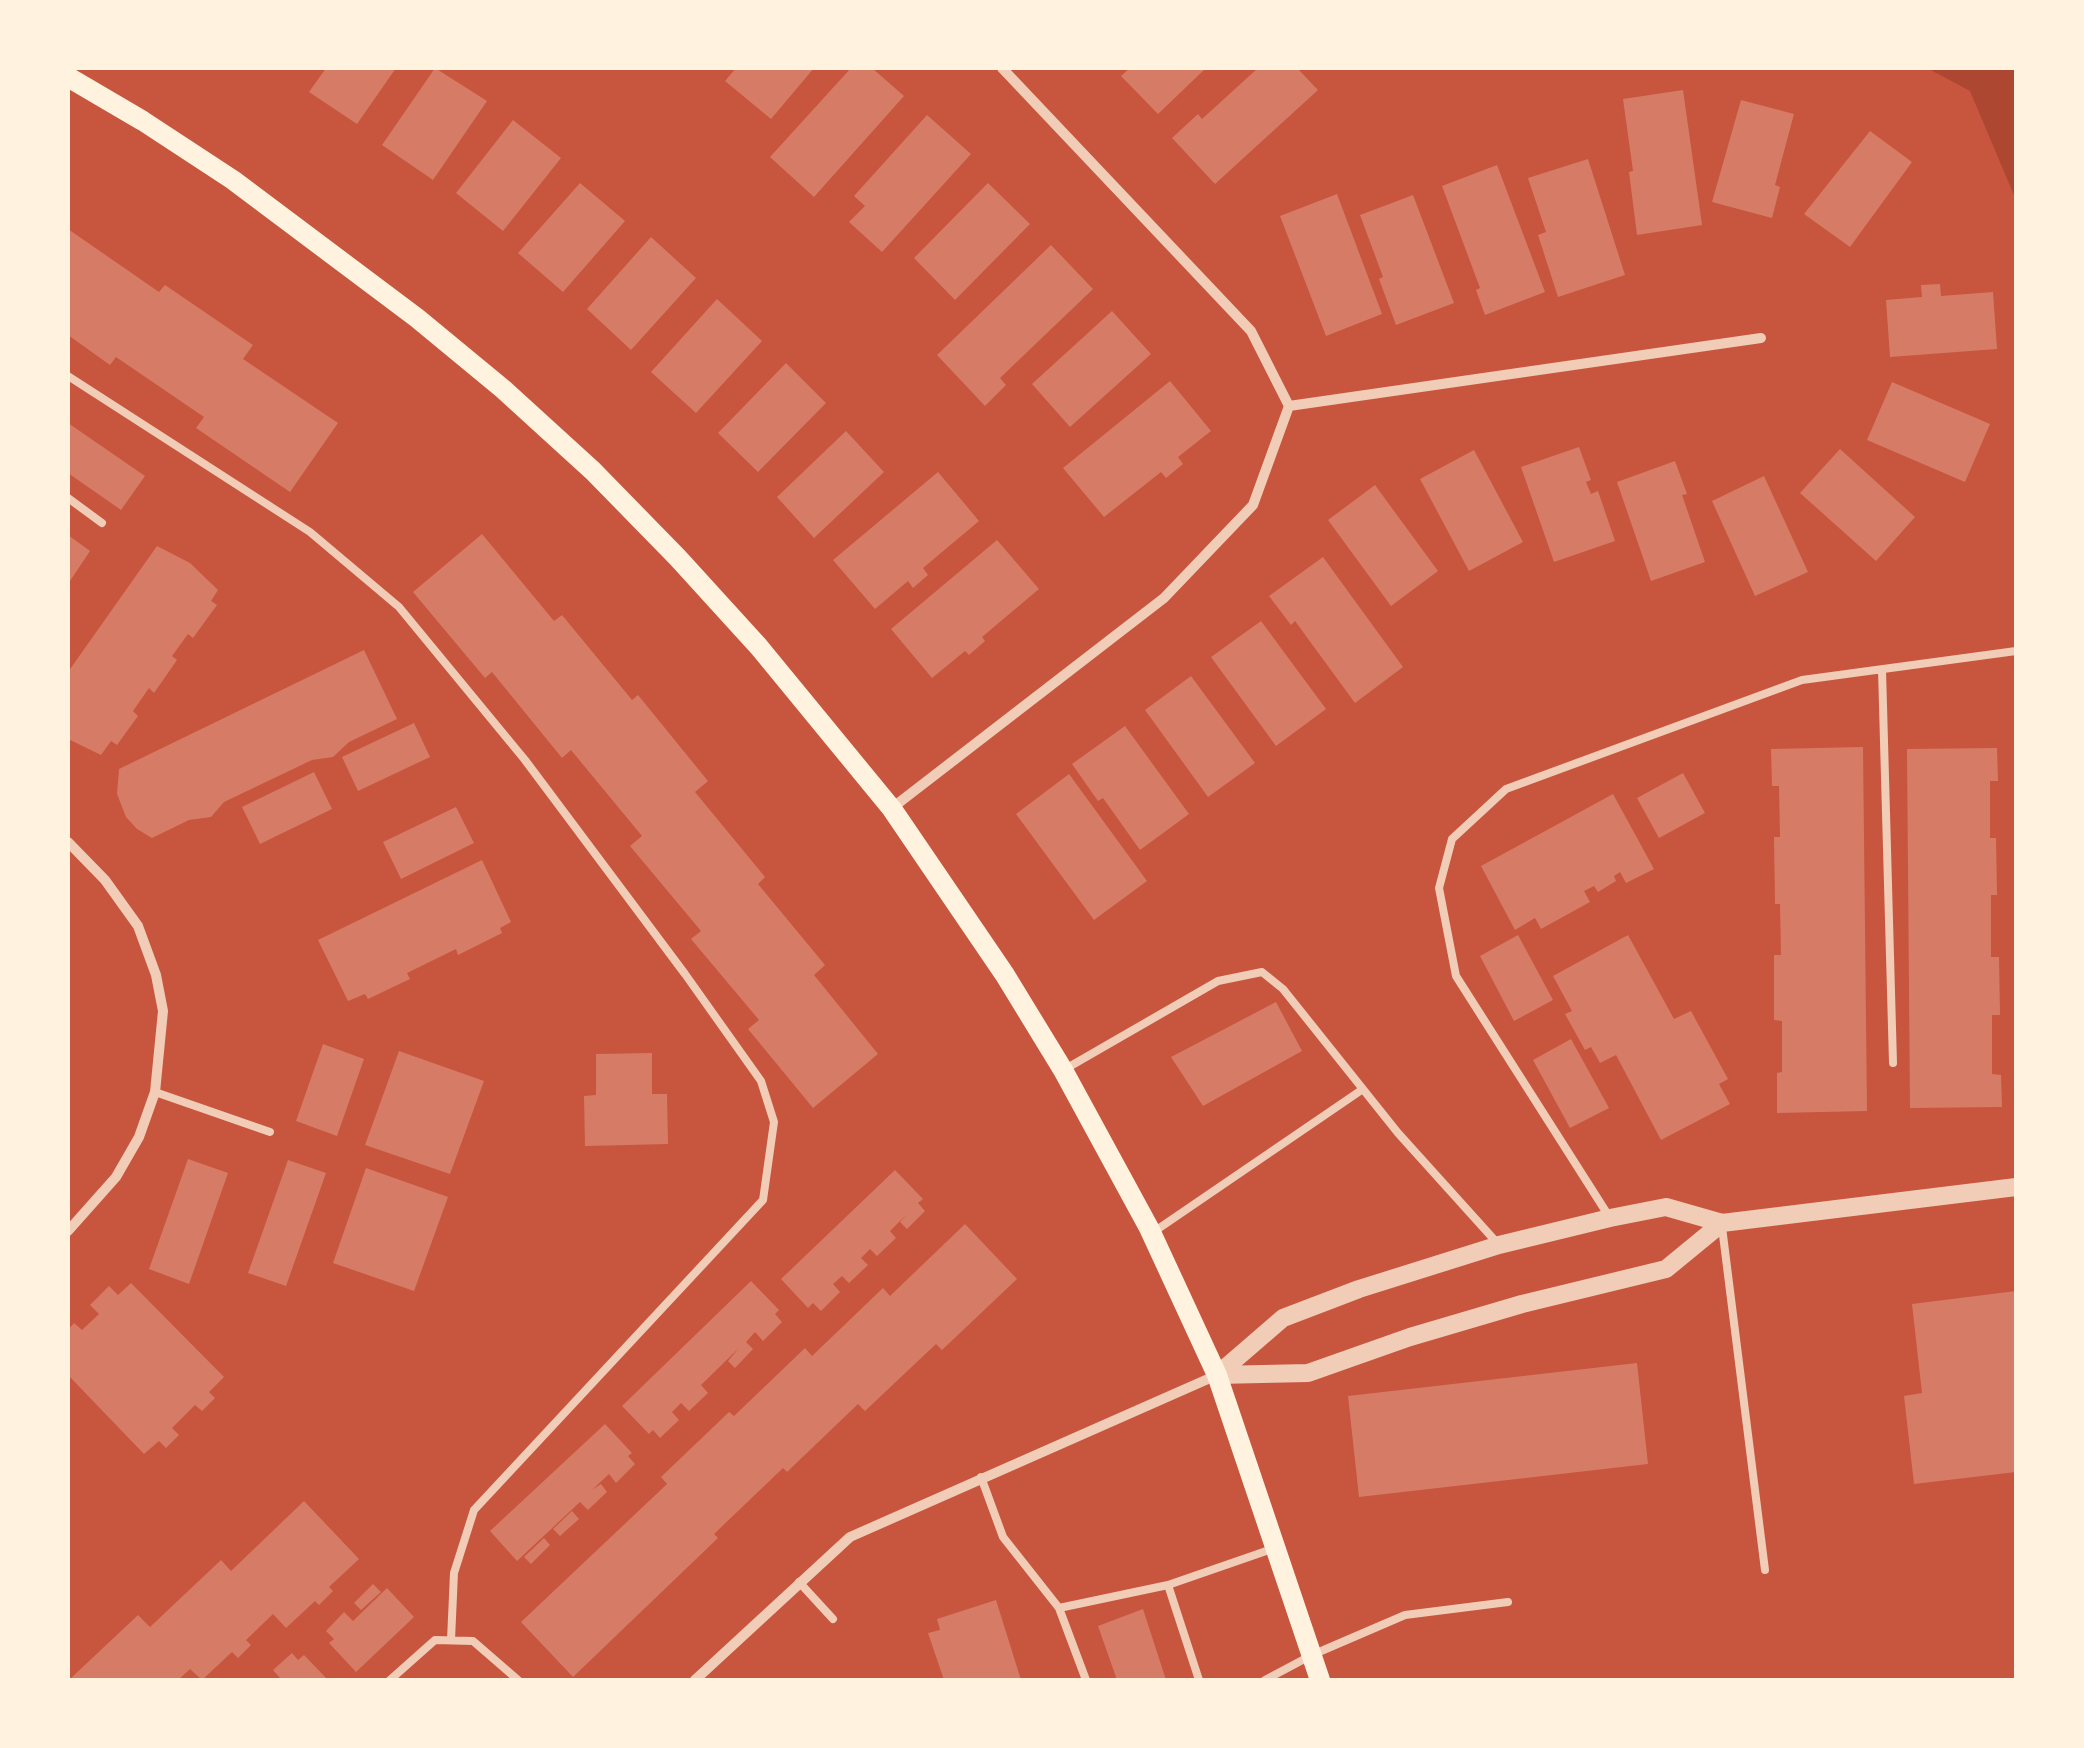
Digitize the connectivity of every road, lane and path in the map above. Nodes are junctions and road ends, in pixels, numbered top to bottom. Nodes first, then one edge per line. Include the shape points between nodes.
1 (1002, 68) edge
2 (68, 78) edge
3 (1761, 338) dead end
4 (68, 376) edge
5 (1289, 406) junction
6 (68, 498) edge
7 (102, 523) dead end
8 (2016, 651) edge
9 (1882, 670) junction
10 (892, 808) junction
11 (68, 842) edge
12 (1893, 1062) dead end
13 (1063, 1070) junction
14 (1363, 1089) junction
15 (155, 1092) junction
16 (270, 1132) dead end
17 (2016, 1188) edge
18 (1610, 1218) junction
19 (1722, 1223) junction
20 (68, 1231) edge
21 (1152, 1233) junction
22 (1499, 1245) junction
23 (1217, 1375) junction
24 (980, 1477) junction
25 (1276, 1548) junction
26 (1765, 1570) dead end
27 (798, 1582) junction
28 (1168, 1585) junction
29 (1508, 1602) dead end
30 (1059, 1608) junction
31 (833, 1619) dead end
32 (451, 1640) junction
33 (1312, 1655) junction
34 (390, 1680) edge
35 (518, 1680) edge
36 (696, 1680) edge
37 (1086, 1680) edge
38 (1199, 1680) edge
39 (1265, 1680) edge
40 (1320, 1680) edge

1 - 5 street via 1251,331
2 - 10 main road via 234,180 503,390 678,558
3 - 5 street
4 - 32 lane via 310,532 399,607 525,760 685,974 761,1081 774,1122 763,1200 474,1510 454,1572
5 - 10 street via 1253,505 1164,598
6 - 7 lane
8 - 9 lane
9 - 12 lane
9 - 18 lane via 1802,680 1506,790 1452,839 1439,888 1456,976
10 - 13 main road
11 - 15 street via 105,880 147,947 163,1011
13 - 14 lane via 1218,981 1262,972 1284,988
13 - 21 main road
14 - 21 lane
14 - 22 lane
15 - 16 lane
15 - 20 street via 116,1177
17 - 19 street
18 - 19 street via 1666,1207
18 - 22 street
19 - 23 street via 1666,1268 1522,1304 1308,1373
19 - 26 lane
21 - 23 main road
22 - 23 street via 1283,1318
23 - 24 street
23 - 25 main road
24 - 27 street via 850,1537
24 - 30 lane via 1003,1536
25 - 28 lane
25 - 33 main road
27 - 31 lane
27 - 36 street
28 - 30 lane
28 - 38 lane
29 - 33 lane via 1406,1615
30 - 37 lane
32 - 34 lane via 434,1640
32 - 35 lane via 472,1641
33 - 39 lane
33 - 40 main road

